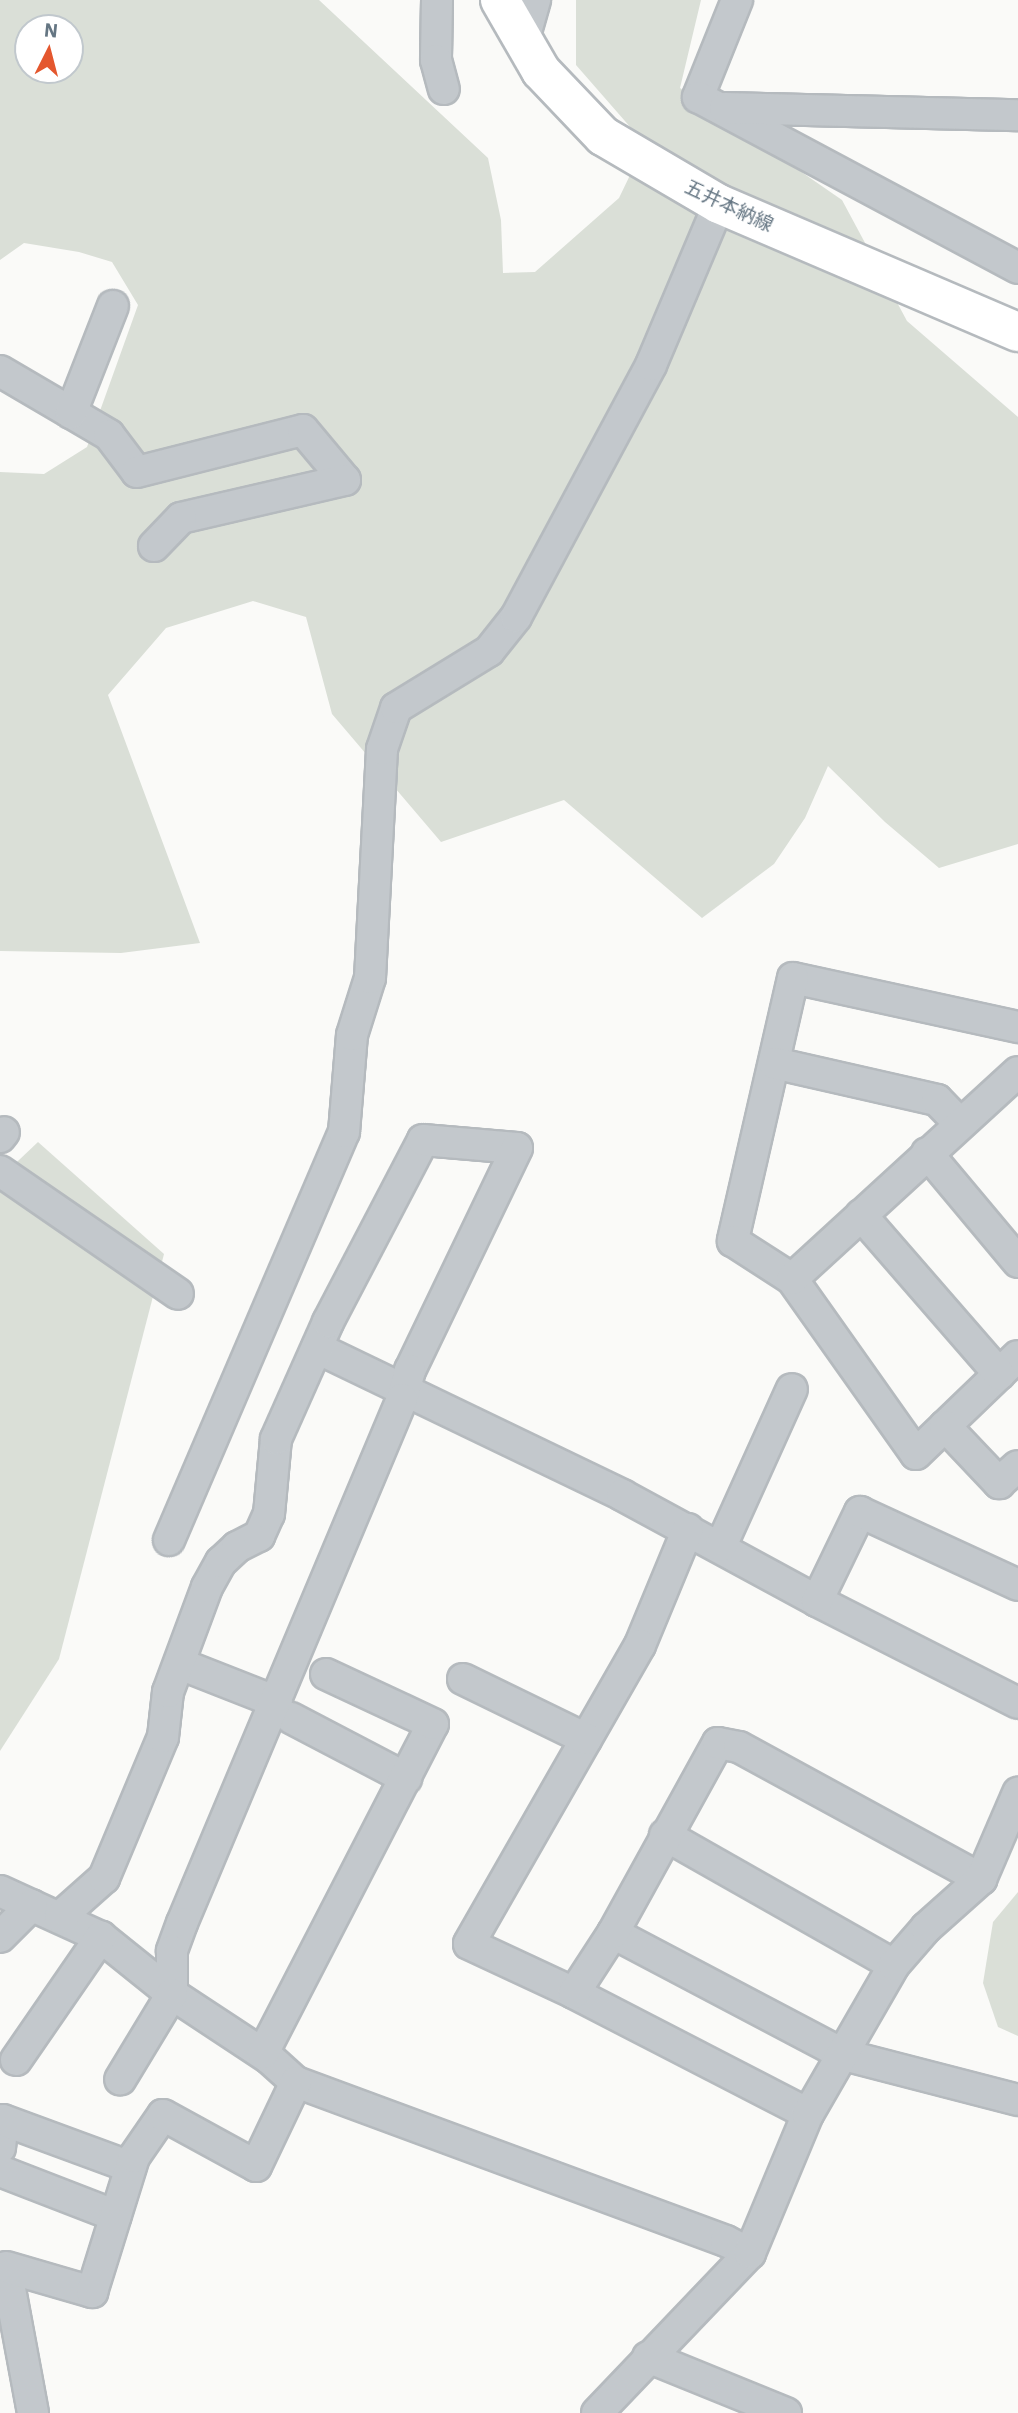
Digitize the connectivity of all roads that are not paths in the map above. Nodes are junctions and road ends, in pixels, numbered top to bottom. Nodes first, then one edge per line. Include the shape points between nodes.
1 (437, 0) edge
2 (500, 0) edge
3 (535, 0) edge
4 (737, 0) edge
5 (524, 39) junction
6 (444, 89) dead end
7 (718, 108) junction
8 (1018, 115) edge
9 (719, 204) junction
10 (1018, 268) edge
11 (113, 306) dead end
12 (1018, 332) edge
13 (3, 381) edge
14 (71, 413) junction
15 (154, 546) dead end
16 (1018, 1027) edge
17 (774, 1063) junction
18 (1018, 1072) edge
19 (960, 1124) junction
20 (927, 1153) junction
21 (0, 1171) edge
22 (861, 1215) junction
23 (1018, 1262) edge
24 (792, 1279) junction
25 (178, 1294) dead end
26 (317, 1348) junction
27 (1008, 1365) edge
28 (792, 1389) dead end
29 (405, 1390) junction
30 (944, 1426) junction
31 (1018, 1466) edge
32 (688, 1530) junction
33 (169, 1540) dead end
34 (721, 1546) junction
35 (1018, 1585) edge
36 (817, 1601) junction
37 (180, 1664) junction
38 (326, 1674) dead end
39 (463, 1679) dead end
40 (1018, 1703) edge
41 (284, 1710) junction
42 (586, 1739) junction
43 (405, 1778) junction
44 (1018, 1793) edge
45 (665, 1835) junction
46 (981, 1879) junction
47 (0, 1891) edge
48 (32, 1905) junction
49 (60, 1917) junction
50 (612, 1933) junction
51 (0, 1937) edge
52 (101, 1937) junction
53 (894, 1965) junction
54 (574, 1993) junction
55 (172, 1994) junction
56 (263, 2053) junction
57 (844, 2055) junction
58 (16, 2060) dead end
59 (120, 2080) dead end
60 (296, 2082) junction
61 (1018, 2100) edge
62 (808, 2113) junction
63 (0, 2148) edge
64 (131, 2167) junction
65 (0, 2171) edge
66 (116, 2216) junction
67 (750, 2253) junction
68 (648, 2357) junction
69 (33, 2413) edge
70 (597, 2413) edge
71 (786, 2413) edge

1 - 6 street via 436,60
2 - 5 main road, 五井本納線
3 - 5 street
4 - 7 street via 698,97
5 - 9 main road, 五井本納線 via 541,71 603,136
7 - 8 street
7 - 10 street
9 - 12 main road, 五井本納線
9 - 33 street via 652,365 516,617 489,651 396,708 382,749 370,978 352,1035 344,1132
11 - 14 street
13 - 14 street
14 - 15 street via 109,435 137,472 303,430 345,480 181,518
16 - 17 street via 793,978
17 - 19 street via 937,1100
17 - 24 street via 733,1241
18 - 19 street
19 - 20 street
20 - 22 street
20 - 23 street
21 - 25 street
22 - 24 street
22 - 27 street
24 - 30 street via 916,1454
26 - 29 street
26 - 29 street via 423,1140 517,1149 410,1370
26 - 37 street via 276,1439 269,1514 258,1536 220,1562
27 - 30 street
28 - 34 street
29 - 32 street
29 - 41 street
30 - 31 street via 999,1483
32 - 34 street
32 - 42 street via 640,1645
34 - 36 street
35 - 36 street via 860,1512
36 - 40 street
37 - 41 street
37 - 49 street via 168,1692 163,1737 104,1878
38 - 43 street via 433,1724
39 - 42 street
41 - 43 street
41 - 55 street via 175,1941
42 - 54 street via 468,1944
43 - 56 street
44 - 46 street
45 - 46 street via 718,1743 739,1747
45 - 50 street
45 - 53 street
46 - 53 street via 926,1928
47 - 48 street
48 - 49 street
48 - 51 street
49 - 52 street
50 - 54 street
50 - 57 street
52 - 55 street
52 - 58 street
53 - 57 street
54 - 62 street
55 - 56 street
55 - 59 street
56 - 60 street
57 - 61 street
57 - 62 street
60 - 64 street via 256,2166 163,2115
60 - 67 street
62 - 67 street
63 - 64 street via 3,2120
64 - 66 street
65 - 66 street
66 - 69 street via 92,2292 6,2267
67 - 68 street
68 - 70 street
68 - 71 street

